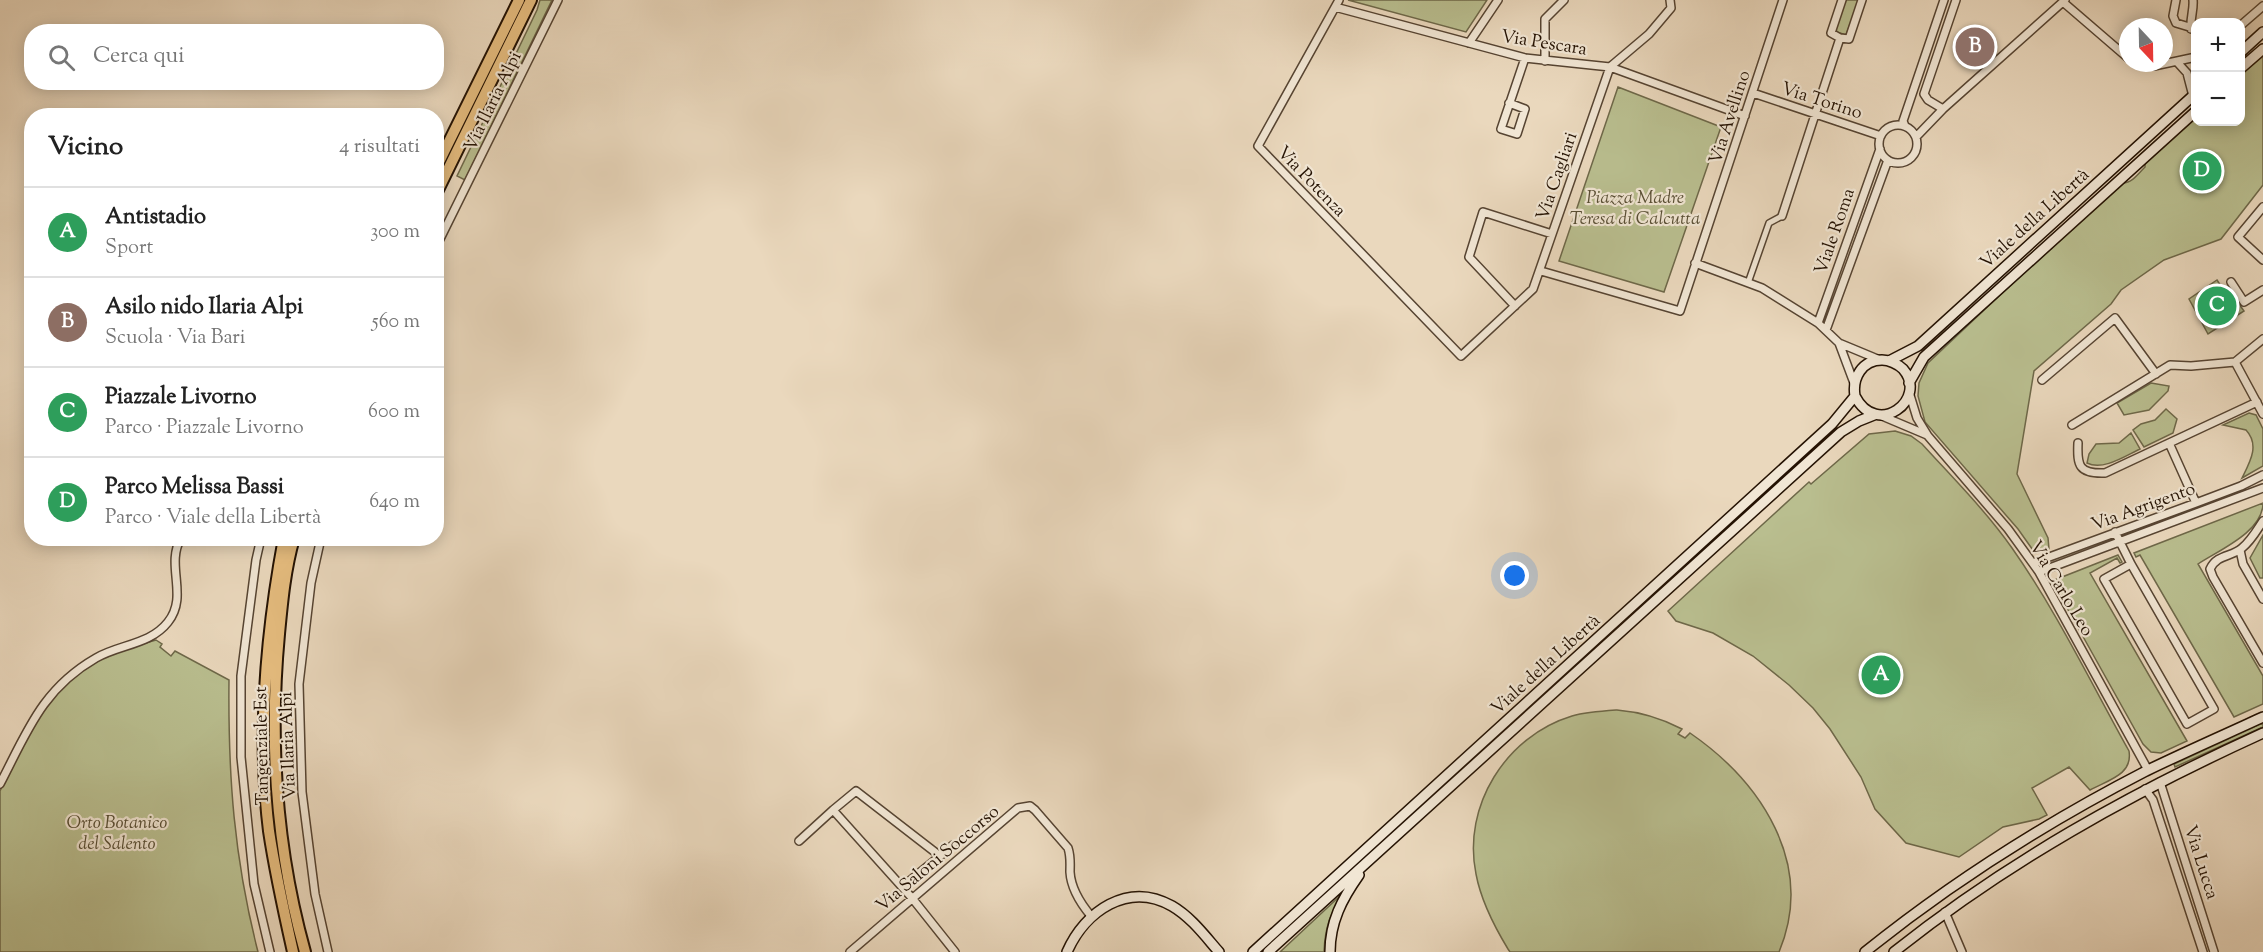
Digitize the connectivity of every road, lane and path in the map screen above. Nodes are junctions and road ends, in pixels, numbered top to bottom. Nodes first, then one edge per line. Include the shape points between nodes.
1 (519, 0) edge
2 (531, 0) edge
3 (558, 0) edge
4 (1498, 0) edge
5 (1564, 0) edge
6 (1670, 0) edge
7 (1782, 0) edge
8 (1842, 0) edge
9 (1862, 0) edge
10 (1944, 0) edge
11 (1956, 0) edge
12 (2176, 0) edge
13 (2193, 0) edge
14 (2064, 1) edge
15 (1337, 4) edge
16 (2263, 6) edge
17 (2191, 22) edge
18 (2245, 22) edge
19 (2191, 28) edge
20 (2263, 32) edge
21 (1840, 38) junction
22 (1469, 43) junction
23 (2245, 48) edge
24 (2263, 49) edge
25 (2119, 50) edge
26 (1525, 58) junction
27 (2191, 58) edge
28 (1545, 61) junction
29 (2177, 62) junction
30 (2173, 63) edge
31 (2245, 65) edge
32 (1610, 68) junction
33 (2191, 83) edge
34 (1753, 93) junction
35 (2191, 97) edge
36 (1509, 103) junction
37 (1943, 109) junction
38 (1816, 114) junction
39 (1745, 116) junction
40 (2191, 116) edge
41 (1905, 126) junction
42 (1881, 136) junction
43 (1916, 137) junction
44 (1880, 149) junction
45 (444, 152) edge
46 (1888, 160) junction
47 (444, 178) edge
48 (2263, 207) edge
49 (1782, 216) joint
50 (444, 231) edge
51 (1552, 234) junction
52 (2263, 261) edge
53 (1695, 263) junction
54 (1541, 271) junction
55 (2231, 282) dead end
56 (1749, 283) junction
57 (2263, 290) edge
58 (1515, 306) junction
59 (1818, 323) junction
60 (1826, 330) junction
61 (2263, 339) edge
62 (1839, 343) junction
63 (1461, 356) joint
64 (1885, 361) junction
65 (2235, 362) junction
66 (2156, 374) junction
67 (2042, 380) dead end
68 (1854, 383) junction
69 (1909, 387) junction
70 (1855, 396) junction
71 (2257, 402) junction
72 (2263, 414) edge
73 (1878, 415) junction
74 (2072, 425) dead end
75 (1928, 436) junction
76 (2078, 443) dead end
77 (2169, 443) junction
78 (2263, 475) edge
79 (2263, 488) edge
80 (2196, 503) junction
81 (2263, 521) edge
82 (2115, 532) junction
83 (2119, 542) junction
84 (177, 546) edge
85 (259, 546) edge
86 (282, 546) edge
87 (293, 546) edge
88 (319, 546) edge
89 (2240, 550) junction
90 (2032, 563) junction
91 (2131, 564) junction
92 (2039, 572) junction
93 (2263, 599) edge
94 (2263, 663) edge
95 (2263, 717) edge
96 (2263, 733) edge
97 (2148, 770) junction
98 (2160, 782) junction
99 (0, 784) edge
100 (2145, 789) junction
101 (833, 810) junction
102 (799, 841) dead end
103 (953, 845) dead end
104 (939, 856) junction
105 (1372, 858) junction
106 (902, 887) junction
107 (912, 898) junction
108 (1937, 898) junction
109 (1946, 912) junction
110 (1091, 916) junction
111 (1077, 932) junction
112 (270, 952) edge
113 (293, 952) edge
114 (304, 952) edge
115 (328, 952) edge
116 (850, 952) edge
117 (955, 952) edge
118 (1067, 952) edge
119 (1072, 952) edge
120 (1219, 952) edge
121 (1253, 952) edge
122 (1268, 952) edge
123 (1330, 952) edge
124 (1865, 952) edge
125 (1893, 952) edge
126 (1962, 952) edge
127 (2203, 952) edge
128 (2214, 952) edge

1 - 45 highway
2 - 47 highway
3 - 50 street, Via Ilaria Alpi
4 - 22 street
5 - 28 street via 1545,19
6 - 32 street, Via Cagliari via 1671,8 1649,34
7 - 34 street, Via Avellino
8 - 21 street via 1831,33
9 - 21 street via 1849,39
10 - 41 street via 1903,120
11 - 37 street via 1924,94
12 - 19 street via 2176,23
13 - 17 street
14 - 25 street
14 - 37 street
15 - 22 street, Via Pescara
15 - 63 street, Via Potenza via 1258,146
16 - 18 street
20 - 23 main road
21 - 38 street
22 - 26 street, Via Pescara
24 - 31 main road
26 - 28 street, Via Pescara
26 - 36 street
27 - 29 street
28 - 32 street, Via Pescara
29 - 30 street
29 - 33 street
32 - 39 street, Via Pescara
32 - 51 street, Via Cagliari
34 - 38 street, Via Torino
34 - 39 street, Via Avellino
35 - 64 main road, Viale della Libertà via 1918,346
36 - 36 street via 1501,129 1517,134 1525,109
37 - 43 street
38 - 42 street, Via Torino
38 - 49 street
39 - 53 street, Via Avellino
40 - 69 main road, Viale della Libertà via 1924,357
41 - 42 street via 1891,126
41 - 43 street
42 - 44 street, Viale Roma
43 - 46 street via 1917,149 1910,159 1900,163
44 - 46 street
44 - 59 street, Viale Roma
46 - 60 street, Viale Roma
48 - 52 street via 2238,237
49 - 56 street via 1769,223
51 - 54 street, Via Cagliari
51 - 58 street via 1483,212 1469,257
53 - 54 street, Via Avellino via 1680,311
53 - 56 street
54 - 58 street, Via Cagliari via 1533,289
55 - 57 street via 2244,302
56 - 59 street
58 - 63 street, Via Cagliari
59 - 60 street
60 - 62 street
61 - 65 street
62 - 64 street
62 - 68 street
64 - 68 main road, Viale della Libertà via 1864,367
64 - 69 main road via 1902,369
65 - 66 street via 2170,365
65 - 71 street
66 - 67 street via 2115,318
66 - 74 street
68 - 70 main road
69 - 73 main road, Viale della Libertà via 1900,409
69 - 75 street, Via Carlo Leo via 1917,418
70 - 73 main road via 1866,411
70 - 121 main road, Viale della Libertà via 1832,424
71 - 72 street
71 - 77 street
73 - 75 street, Via Carlo Leo
73 - 105 main road, Viale della Libertà via 1841,432
75 - 90 street, Via Carlo Leo
76 - 77 street via 2078,463 2093,474 2105,473
77 - 80 street
78 - 80 street, Via Agrigento
79 - 83 street, Via Agrigento
80 - 82 street, Via Agrigento
81 - 89 street
82 - 83 street
82 - 90 street, Via Agrigento
83 - 91 street
83 - 92 street, Via Agrigento
84 - 99 street via 178,600 168,623 146,640 94,659 51,694 38,709
85 - 112 street via 242,676 241,757 254,884
86 - 113 highway, Tangenziale Est via 267,647 264,751 269,830
87 - 114 highway, Tangenziale Est via 278,646 275,761 279,825
88 - 115 street, Via Ilaria Alpi via 299,684 302,792 315,894
89 - 93 street via 2243,564
89 - 94 street via 2213,563 2210,569
90 - 92 street, Via Carlo Leo
91 - 91 street via 2214,709 2187,724 2104,579
92 - 97 street, Via Carlo Leo
95 - 97 main road
96 - 98 main road
97 - 108 main road via 2052,823
98 - 100 main road
98 - 128 street, Via Lucca
100 - 109 main road via 2052,841
100 - 127 street, Via Lucca via 2154,800
101 - 102 street
101 - 104 street via 856,791
101 - 106 street
103 - 104 street
104 - 106 street
105 - 122 main road, Viale della Libertà
105 - 123 main road via 1339,909
106 - 107 street
107 - 110 street, Via Saloni Soccorso via 1018,808 1030,807 1068,848 1071,880
107 - 116 street, Via Saloni Soccorso
107 - 117 street
108 - 109 main road
108 - 124 main road
109 - 125 main road
109 - 126 street
110 - 111 main road
110 - 120 main road via 1119,901 1161,901 1187,917
111 - 118 main road
111 - 119 main road

